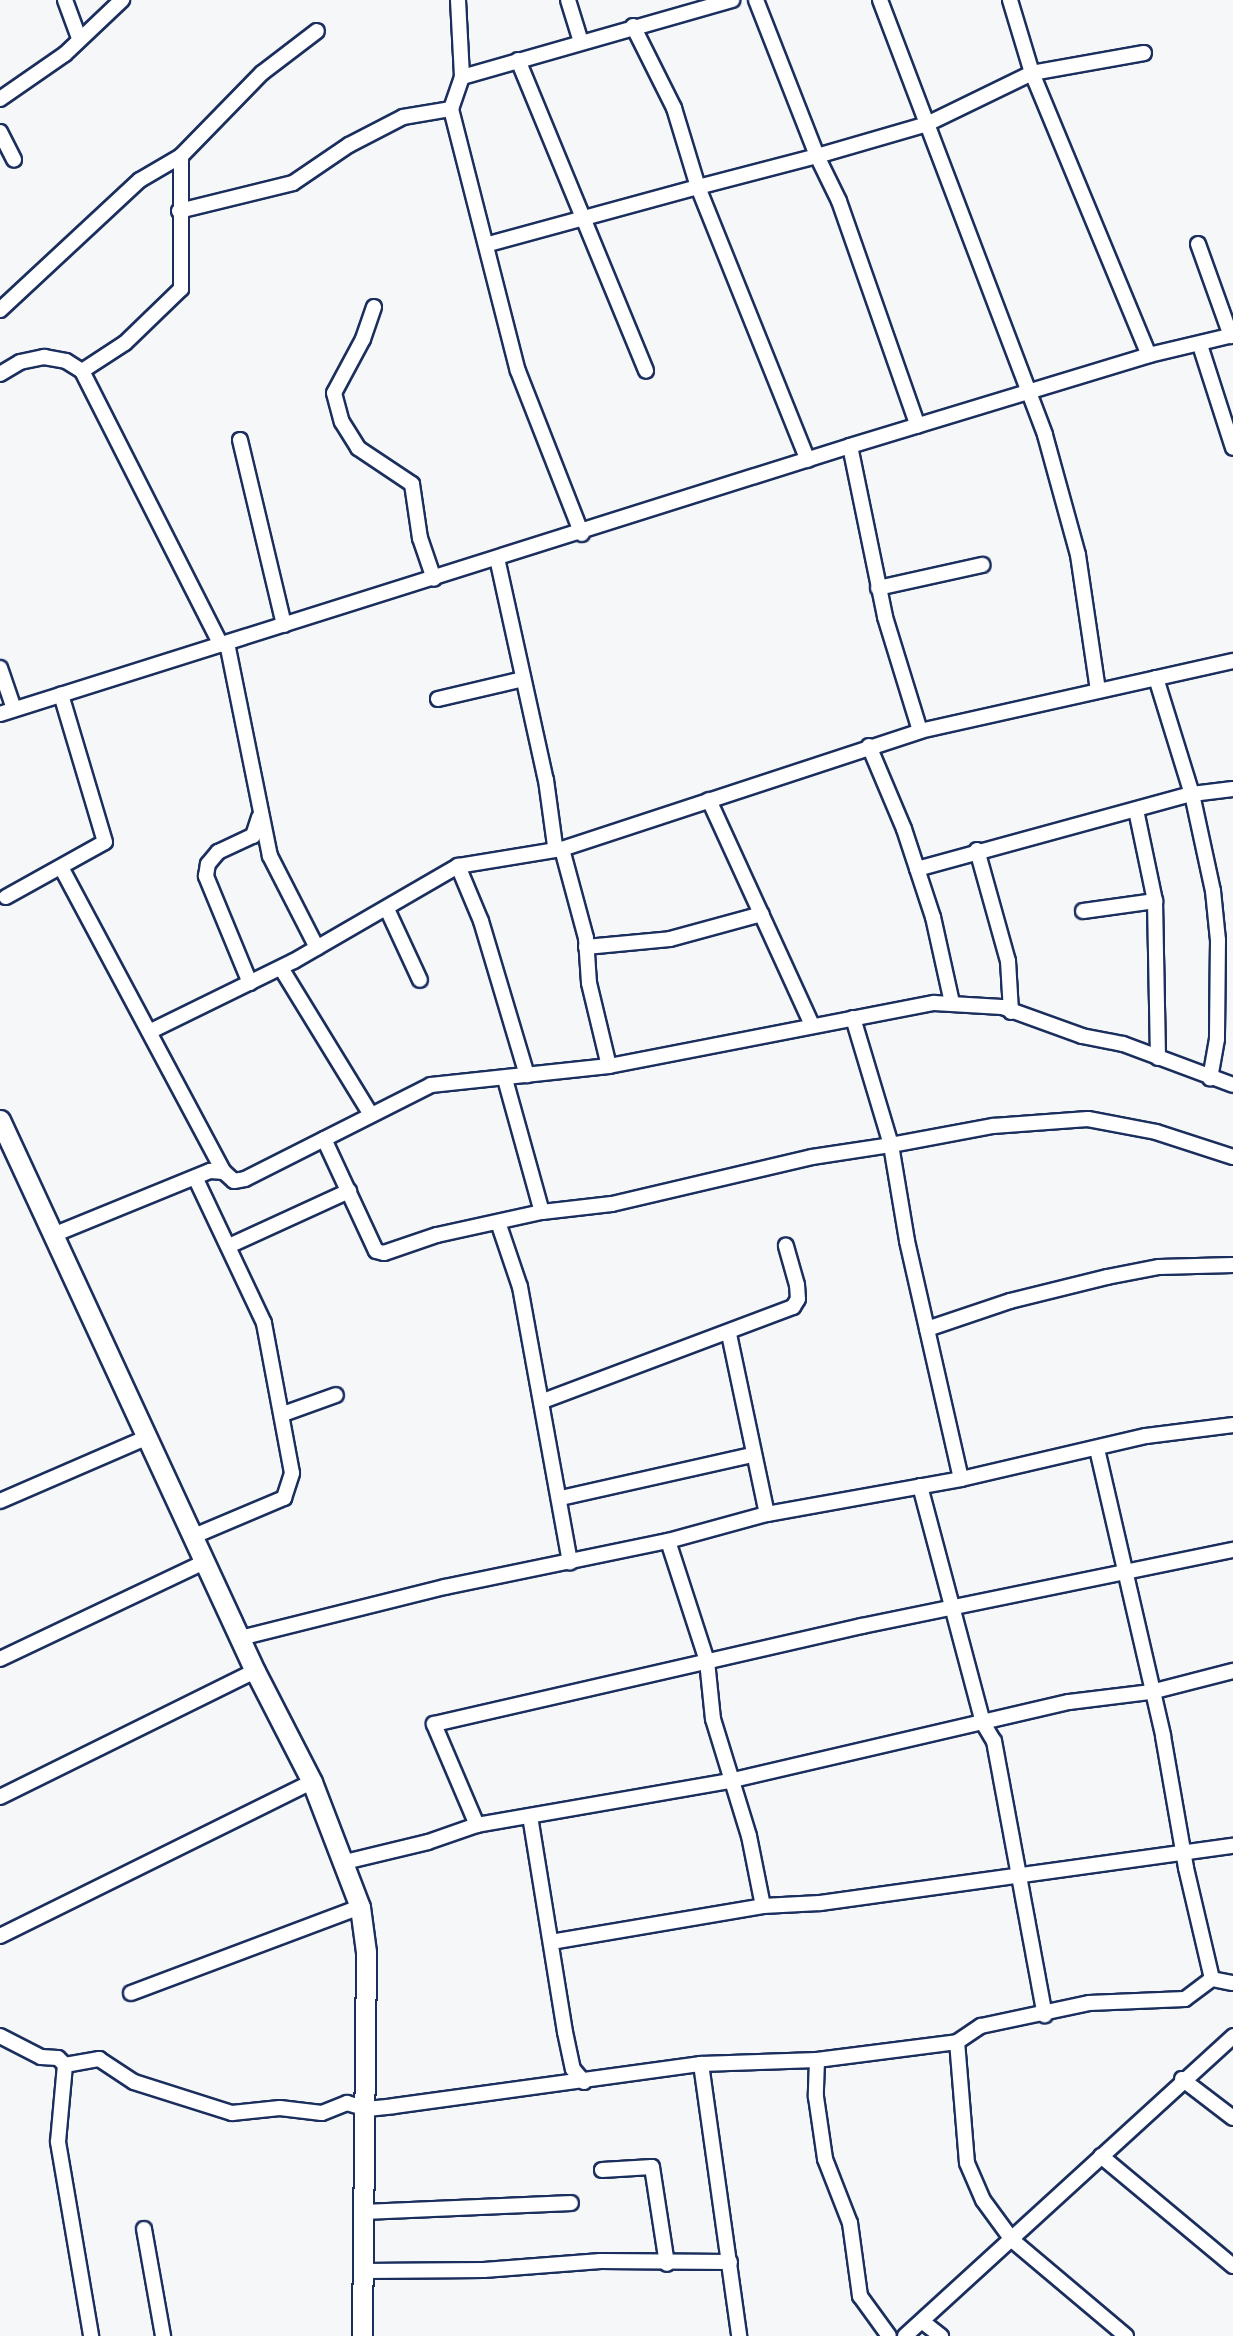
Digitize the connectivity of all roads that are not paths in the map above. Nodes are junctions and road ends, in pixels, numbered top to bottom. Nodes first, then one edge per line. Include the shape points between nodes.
1 (65, 0) edge
2 (122, 0) edge
3 (458, 0) edge
4 (568, 0) edge
5 (732, 0) edge
6 (756, 0) edge
7 (880, 0) edge
8 (1010, 0) edge
9 (633, 26) junction
10 (317, 31) dead end
11 (79, 38) junction
12 (581, 42) junction
13 (1144, 53) dead end
14 (518, 60) junction
15 (1032, 73) junction
16 (461, 77) junction
17 (0, 99) edge
18 (451, 109) junction
19 (927, 124) junction
20 (0, 132) edge
21 (181, 156) junction
22 (817, 156) junction
23 (14, 160) dead end
24 (698, 187) junction
25 (179, 211) junction
26 (580, 215) junction
27 (489, 244) junction
28 (1198, 244) dead end
29 (374, 307) dead end
30 (0, 310) edge
31 (1232, 335) edge
32 (1200, 345) junction
33 (1149, 355) junction
34 (82, 371) junction
35 (646, 371) dead end
36 (0, 374) edge
37 (1031, 395) junction
38 (919, 426) junction
39 (240, 440) dead end
40 (850, 446) junction
41 (1233, 448) edge
42 (808, 460) junction
43 (582, 534) junction
44 (497, 558) junction
45 (982, 565) dead end
46 (434, 579) junction
47 (878, 588) junction
48 (284, 625) junction
49 (224, 644) junction
50 (1233, 662) edge
51 (0, 668) edge
52 (1156, 678) junction
53 (523, 679) junction
54 (1098, 691) junction
55 (61, 694) junction
56 (438, 699) dead end
57 (7, 711) edge
58 (920, 731) junction
59 (869, 746) junction
60 (1233, 789) edge
61 (1192, 794) junction
62 (709, 800) junction
63 (1136, 810) junction
64 (260, 815) junction
65 (558, 847) junction
66 (977, 849) junction
67 (458, 866) junction
68 (62, 869) junction
69 (917, 869) junction
70 (6, 897) dead end
71 (1155, 901) junction
72 (387, 909) junction
73 (1083, 911) dead end
74 (762, 914) junction
75 (586, 947) junction
76 (317, 948) junction
77 (281, 968) junction
78 (420, 979) dead end
79 (250, 983) junction
80 (952, 1003) junction
81 (1011, 1012) junction
82 (853, 1018) junction
83 (812, 1025) junction
84 (151, 1031) junction
85 (1158, 1058) junction
86 (609, 1066) junction
87 (527, 1075) junction
88 (1210, 1078) junction
89 (505, 1079) junction
90 (1233, 1085) edge
91 (370, 1113) junction
92 (0, 1120) edge
93 (324, 1139) junction
94 (890, 1145) junction
95 (1233, 1157) edge
96 (224, 1172) junction
97 (195, 1177) junction
98 (349, 1191) junction
99 (542, 1212) junction
100 (499, 1224) junction
101 (53, 1235) junction
102 (231, 1245) junction
103 (786, 1246) dead end
104 (1233, 1265) edge
105 (927, 1329) junction
106 (729, 1334) junction
107 (336, 1395) dead end
108 (543, 1401) junction
109 (283, 1414) junction
110 (1233, 1424) edge
111 (148, 1437) junction
112 (1097, 1448) junction
113 (752, 1455) junction
114 (961, 1479) junction
115 (920, 1486) junction
116 (561, 1498) junction
117 (0, 1501) edge
118 (767, 1514) junction
119 (194, 1536) junction
120 (668, 1541) junction
121 (1233, 1550) edge
122 (206, 1561) junction
123 (570, 1562) junction
124 (1125, 1571) junction
125 (955, 1608) junction
126 (240, 1638) junction
127 (0, 1659) edge
128 (707, 1661) junction
129 (255, 1671) junction
130 (1233, 1671) edge
131 (1151, 1692) junction
132 (983, 1723) junction
133 (729, 1781) junction
134 (312, 1782) junction
135 (0, 1797) edge
136 (530, 1816) junction
137 (477, 1825) junction
138 (1233, 1846) edge
139 (1183, 1852) junction
140 (345, 1862) junction
141 (1019, 1875) junction
142 (763, 1906) junction
143 (360, 1907) junction
144 (0, 1936) edge
145 (551, 1942) junction
146 (1212, 1979) junction
147 (1233, 1983) edge
148 (131, 1993) dead end
149 (1045, 2015) junction
150 (0, 2036) edge
151 (1233, 2036) edge
152 (957, 2042) junction
153 (817, 2060) junction
154 (701, 2064) junction
155 (65, 2066) junction
156 (1182, 2079) junction
157 (576, 2082) junction
158 (367, 2109) junction
159 (1233, 2118) edge
160 (1101, 2156) junction
161 (602, 2170) dead end
162 (571, 2203) dead end
163 (365, 2212) junction
164 (144, 2229) dead end
165 (1013, 2241) junction
166 (730, 2262) junction
167 (667, 2264) junction
168 (1233, 2266) edge
169 (365, 2271) junction
170 (923, 2322) junction
171 (91, 2336) edge
172 (163, 2336) edge
173 (362, 2336) edge
174 (739, 2336) edge
175 (889, 2336) edge
176 (905, 2336) edge
177 (941, 2336) edge
178 (1126, 2336) edge

1 - 11 street
2 - 11 street
3 - 16 street
4 - 12 street
5 - 9 street
6 - 22 street
7 - 19 street
8 - 15 street
9 - 12 street
9 - 24 street via 674,108
10 - 21 street via 262,73
11 - 17 street via 65,54
12 - 14 street
13 - 15 street
14 - 16 street
14 - 26 street
15 - 19 street
15 - 33 street
16 - 18 street
18 - 25 street via 403,117 349,145 293,183
18 - 27 street
19 - 22 street
19 - 37 street
20 - 23 street
21 - 25 street
21 - 30 street via 140,180
22 - 24 street
22 - 38 street via 839,201
24 - 26 street
24 - 42 street
25 - 34 street via 181,281 176,298 125,343
26 - 27 street
26 - 35 street
27 - 43 street via 518,370
28 - 31 street
29 - 46 street via 363,339 334,393 342,422 358,448 412,484 420,538
31 - 32 street
32 - 33 street
32 - 41 street
33 - 37 street
34 - 36 street via 66,361 44,357 20,362
34 - 49 street
37 - 38 street
37 - 54 street via 1078,555
38 - 40 street
39 - 48 street
40 - 42 street
40 - 47 street
42 - 43 street
43 - 44 street
44 - 46 street
44 - 53 street
45 - 47 street
46 - 48 street
47 - 58 street
48 - 49 street
49 - 55 street
49 - 64 street
50 - 52 street
51 - 57 street
52 - 54 street
52 - 61 street
53 - 56 street
53 - 65 street
54 - 58 street
55 - 57 street
55 - 68 street via 105,842
58 - 59 street
59 - 62 street
59 - 69 street
60 - 61 street
61 - 63 street
61 - 88 street via 1213,891 1218,940 1217,1039
62 - 65 street
62 - 74 street
63 - 66 street
63 - 71 street
64 - 76 street via 270,856
64 - 79 street via 253,836 218,852 208,864 206,876
65 - 67 street
65 - 75 street
66 - 69 street
66 - 81 street via 1008,961
67 - 72 street
67 - 87 street via 481,920
68 - 70 street
68 - 84 street
69 - 80 street via 942,949
71 - 73 street
71 - 85 street
72 - 76 street
72 - 78 street
74 - 75 street via 670,939
74 - 83 street
75 - 86 street via 589,983
76 - 77 street
77 - 79 street
77 - 91 street
79 - 84 street
80 - 81 street
80 - 82 street
81 - 85 street
82 - 83 street
82 - 94 street
83 - 86 street
84 - 96 street
85 - 88 street
86 - 87 street
87 - 89 street
88 - 90 street
89 - 91 street via 443,1082
89 - 99 street
91 - 93 street
92 - 101 street
93 - 96 street via 245,1179 234,1181
93 - 98 street
94 - 95 street via 993,1126 1088,1119 1156,1132
94 - 99 street via 812,1157 612,1204
94 - 105 street
96 - 97 street
97 - 101 street
97 - 102 street
98 - 100 street via 376,1251 384,1253 437,1235
98 - 102 street
99 - 100 street
100 - 108 street via 520,1287
101 - 111 street
102 - 109 street via 264,1323
103 - 106 street via 798,1299 793,1307
104 - 105 street via 1159,1267 1096,1279
105 - 114 street
106 - 108 street
106 - 113 street
107 - 109 street
108 - 116 street
109 - 119 street via 292,1473 289,1493
110 - 112 street
111 - 117 street
111 - 119 street
112 - 114 street
112 - 124 street
113 - 116 street
113 - 118 street
114 - 115 street
115 - 118 street
115 - 125 street
116 - 123 street
118 - 120 street
119 - 122 street
120 - 123 street
120 - 128 street
121 - 124 street
122 - 126 street
122 - 127 street
123 - 126 street via 445,1587
124 - 125 street
124 - 131 street
125 - 128 street
125 - 132 street
126 - 129 street
128 - 133 street via 713,1718
128 - 137 street via 434,1724
129 - 134 street
129 - 135 street
130 - 131 street
131 - 132 street via 1069,1702
131 - 139 street
132 - 133 street
132 - 141 street via 994,1741
133 - 136 street
133 - 142 street via 749,1836
134 - 140 street
134 - 144 street
136 - 137 street
136 - 145 street
137 - 140 street
138 - 139 street
139 - 141 street
139 - 146 street
140 - 143 street
141 - 142 street via 820,1903
141 - 149 street
142 - 145 street
143 - 148 street
143 - 158 street via 366,1952
145 - 157 street
146 - 147 street
146 - 149 street via 1185,1999 1089,2003
149 - 152 street via 981,2026
150 - 155 street via 41,2057 58,2058
151 - 156 street
152 - 153 street
152 - 165 street via 967,2163 983,2200
153 - 154 street
153 - 175 street via 816,2097 825,2159 850,2223 860,2296
154 - 157 street
154 - 166 street
155 - 158 street via 99,2059 134,2082 223,2112 280,2108 322,2113 347,2103
155 - 171 street via 58,2141
156 - 159 street
156 - 160 street
157 - 158 street
158 - 163 street
160 - 165 street
160 - 168 street
161 - 167 street via 652,2166
162 - 163 street
163 - 169 street
164 - 172 street
165 - 170 street
165 - 178 street
166 - 167 street
166 - 174 street
167 - 169 street via 601,2261 523,2268
169 - 173 street
170 - 176 street
170 - 177 street

